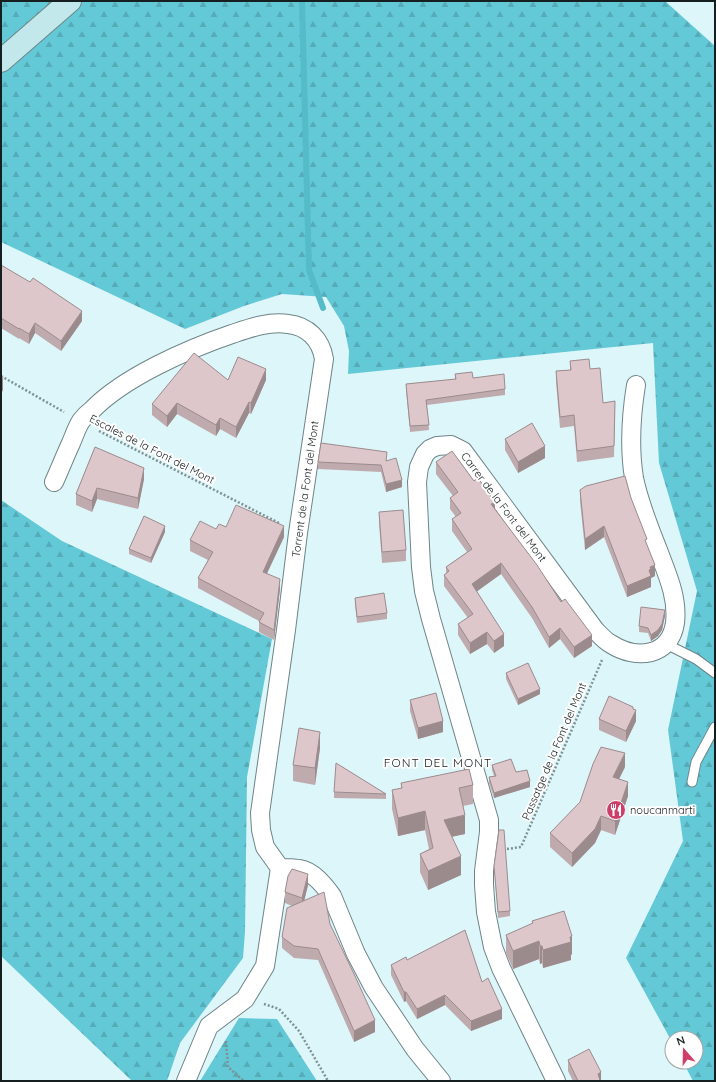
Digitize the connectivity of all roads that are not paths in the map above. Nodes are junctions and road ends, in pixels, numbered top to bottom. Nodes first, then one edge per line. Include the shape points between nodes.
1 (70, 1) edge
2 (1, 61) edge
3 (636, 385) dead end
4 (54, 482) dead end
5 (666, 644) junction
6 (715, 673) edge
7 (715, 727) edge
8 (692, 782) dead end
9 (280, 868) junction
10 (186, 1081) edge
11 (441, 1081) edge
12 (556, 1081) edge

1 - 2 street
3 - 5 street via 631,424 632,462 638,495 672,586 674,599 675,623
4 - 9 street, Torrent de la Font del Mont via 81,422 112,392 135,378 211,341 258,326 288,324 304,328 318,341 324,359 260,812 265,847
5 - 6 lane via 696,659
5 - 12 street, Carrer de la Font del Mont via 655,651 636,653 610,644 596,630 463,451 444,444 430,449 425,454 416,482 420,566 430,619 488,820 484,898 488,925 501,968
7 - 8 lane via 696,762
9 - 10 street via 265,966 244,999 209,1026
9 - 11 street via 307,872 327,889 374,988 415,1050

